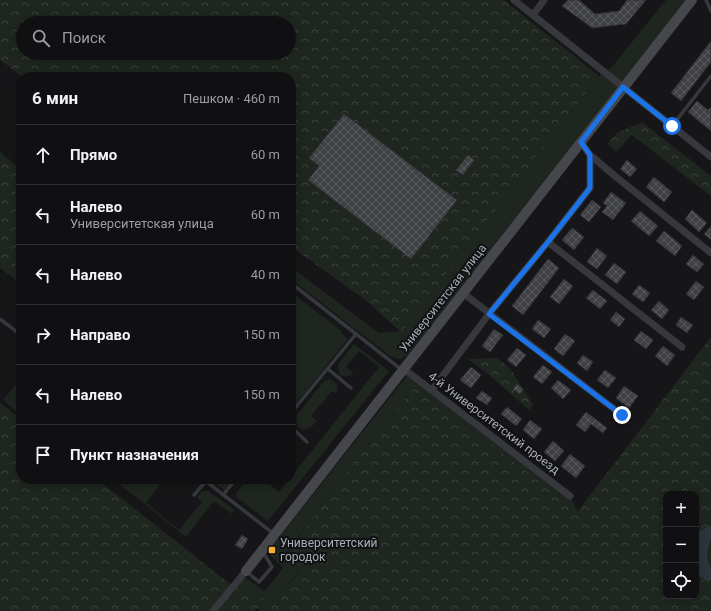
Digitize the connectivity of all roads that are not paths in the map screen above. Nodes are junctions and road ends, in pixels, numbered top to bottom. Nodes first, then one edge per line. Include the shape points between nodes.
1 (514, 0) edge
2 (544, 0) edge
3 (692, 0) edge
4 (706, 0) edge
5 (711, 12) edge
6 (533, 15) junction
7 (711, 76) edge
8 (623, 87) junction
9 (672, 126) junction
10 (581, 142) junction
11 (709, 153) edge
12 (590, 155) junction
13 (548, 242) junction
14 (711, 253) edge
15 (296, 287) edge
16 (463, 293) junction
17 (489, 314) junction
18 (0, 319) edge
19 (16, 331) edge
20 (356, 334) junction
21 (682, 347) dead end
22 (328, 369) junction
23 (403, 370) junction
24 (351, 388) dead end
25 (432, 390) junction
26 (296, 407) edge
27 (622, 415) dead end
28 (296, 432) edge
29 (307, 442) dead end
30 (201, 484) edge
31 (209, 484) edge
32 (232, 484) edge
33 (194, 495) dead end
34 (223, 495) junction
35 (570, 496) dead end
36 (274, 535) junction
37 (262, 550) junction
38 (246, 571) junction
39 (217, 610) edge

1 - 6 street
2 - 6 street
3 - 8 street, Университетская улица
4 - 5 lane
6 - 8 street
7 - 9 lane
8 - 9 street
8 - 10 street, Университетская улица
9 - 11 street
10 - 12 street
10 - 16 street, Университетская улица
12 - 13 street via 590,188
12 - 14 street
13 - 17 street
13 - 21 street
15 - 20 lane
16 - 17 street
16 - 23 street, Университетская улица
17 - 25 street
17 - 27 street
18 - 19 lane
20 - 22 lane
20 - 23 lane
22 - 24 lane
22 - 26 lane
23 - 25 street, 4-й Университетский проезд
23 - 36 street, Университетская улица
25 - 35 street, 4-й Университетский проезд
28 - 29 lane
30 - 33 lane
31 - 34 lane
32 - 34 lane
34 - 36 lane
36 - 37 street, Университетская улица
37 - 38 street, Университетская улица
37 - 38 lane via 272,567 259,582
38 - 39 street, Университетская улица

